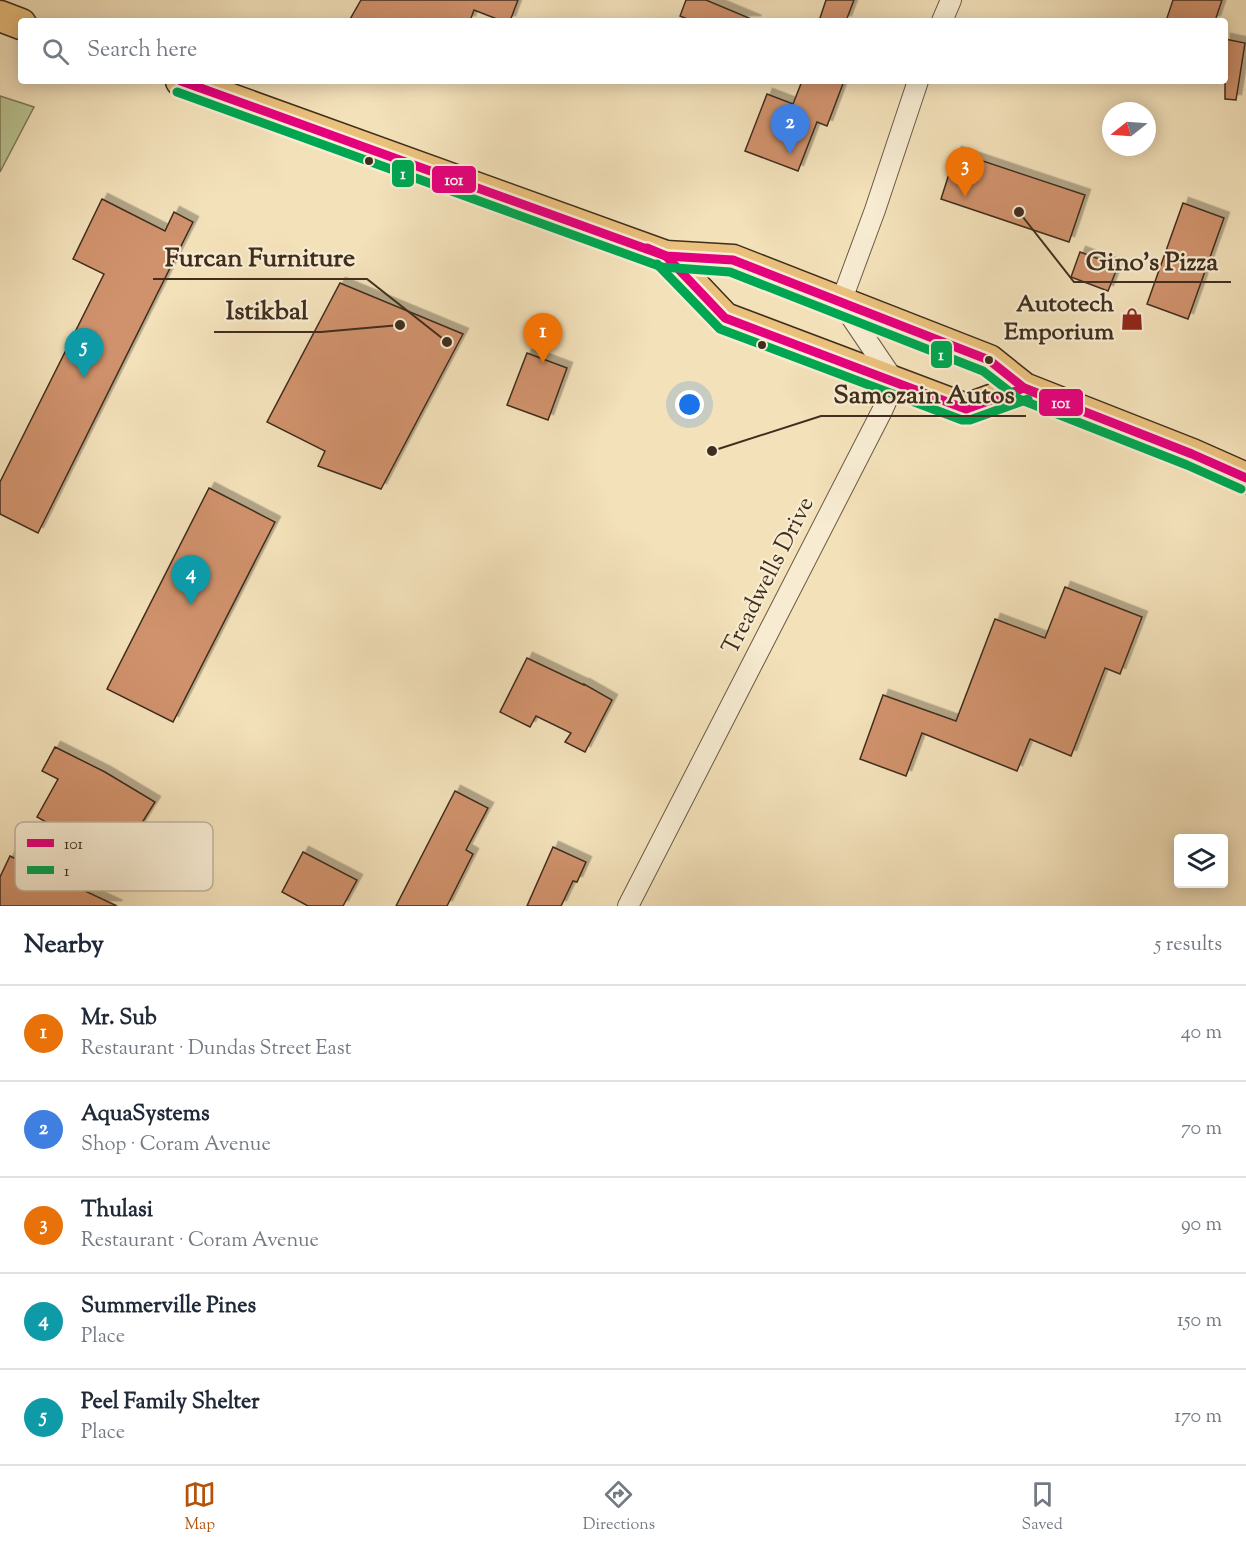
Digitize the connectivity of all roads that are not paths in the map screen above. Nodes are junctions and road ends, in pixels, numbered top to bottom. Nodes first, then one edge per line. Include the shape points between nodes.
1 (951, 0) edge
2 (0, 16) edge
3 (943, 18) edge
4 (18, 23) edge
5 (189, 84) edge
6 (917, 84) edge
7 (666, 255) junction
8 (841, 302) junction
9 (895, 382) junction
10 (1024, 388) junction
11 (1246, 478) edge
12 (628, 906) edge

1 - 3 street
2 - 4 main road
5 - 7 main road
6 - 8 street
7 - 8 main road via 733,260
7 - 9 main road via 725,318
8 - 9 street
8 - 10 main road via 989,360
9 - 10 main road via 966,409
9 - 12 street, Treadwells Drive
10 - 11 main road

